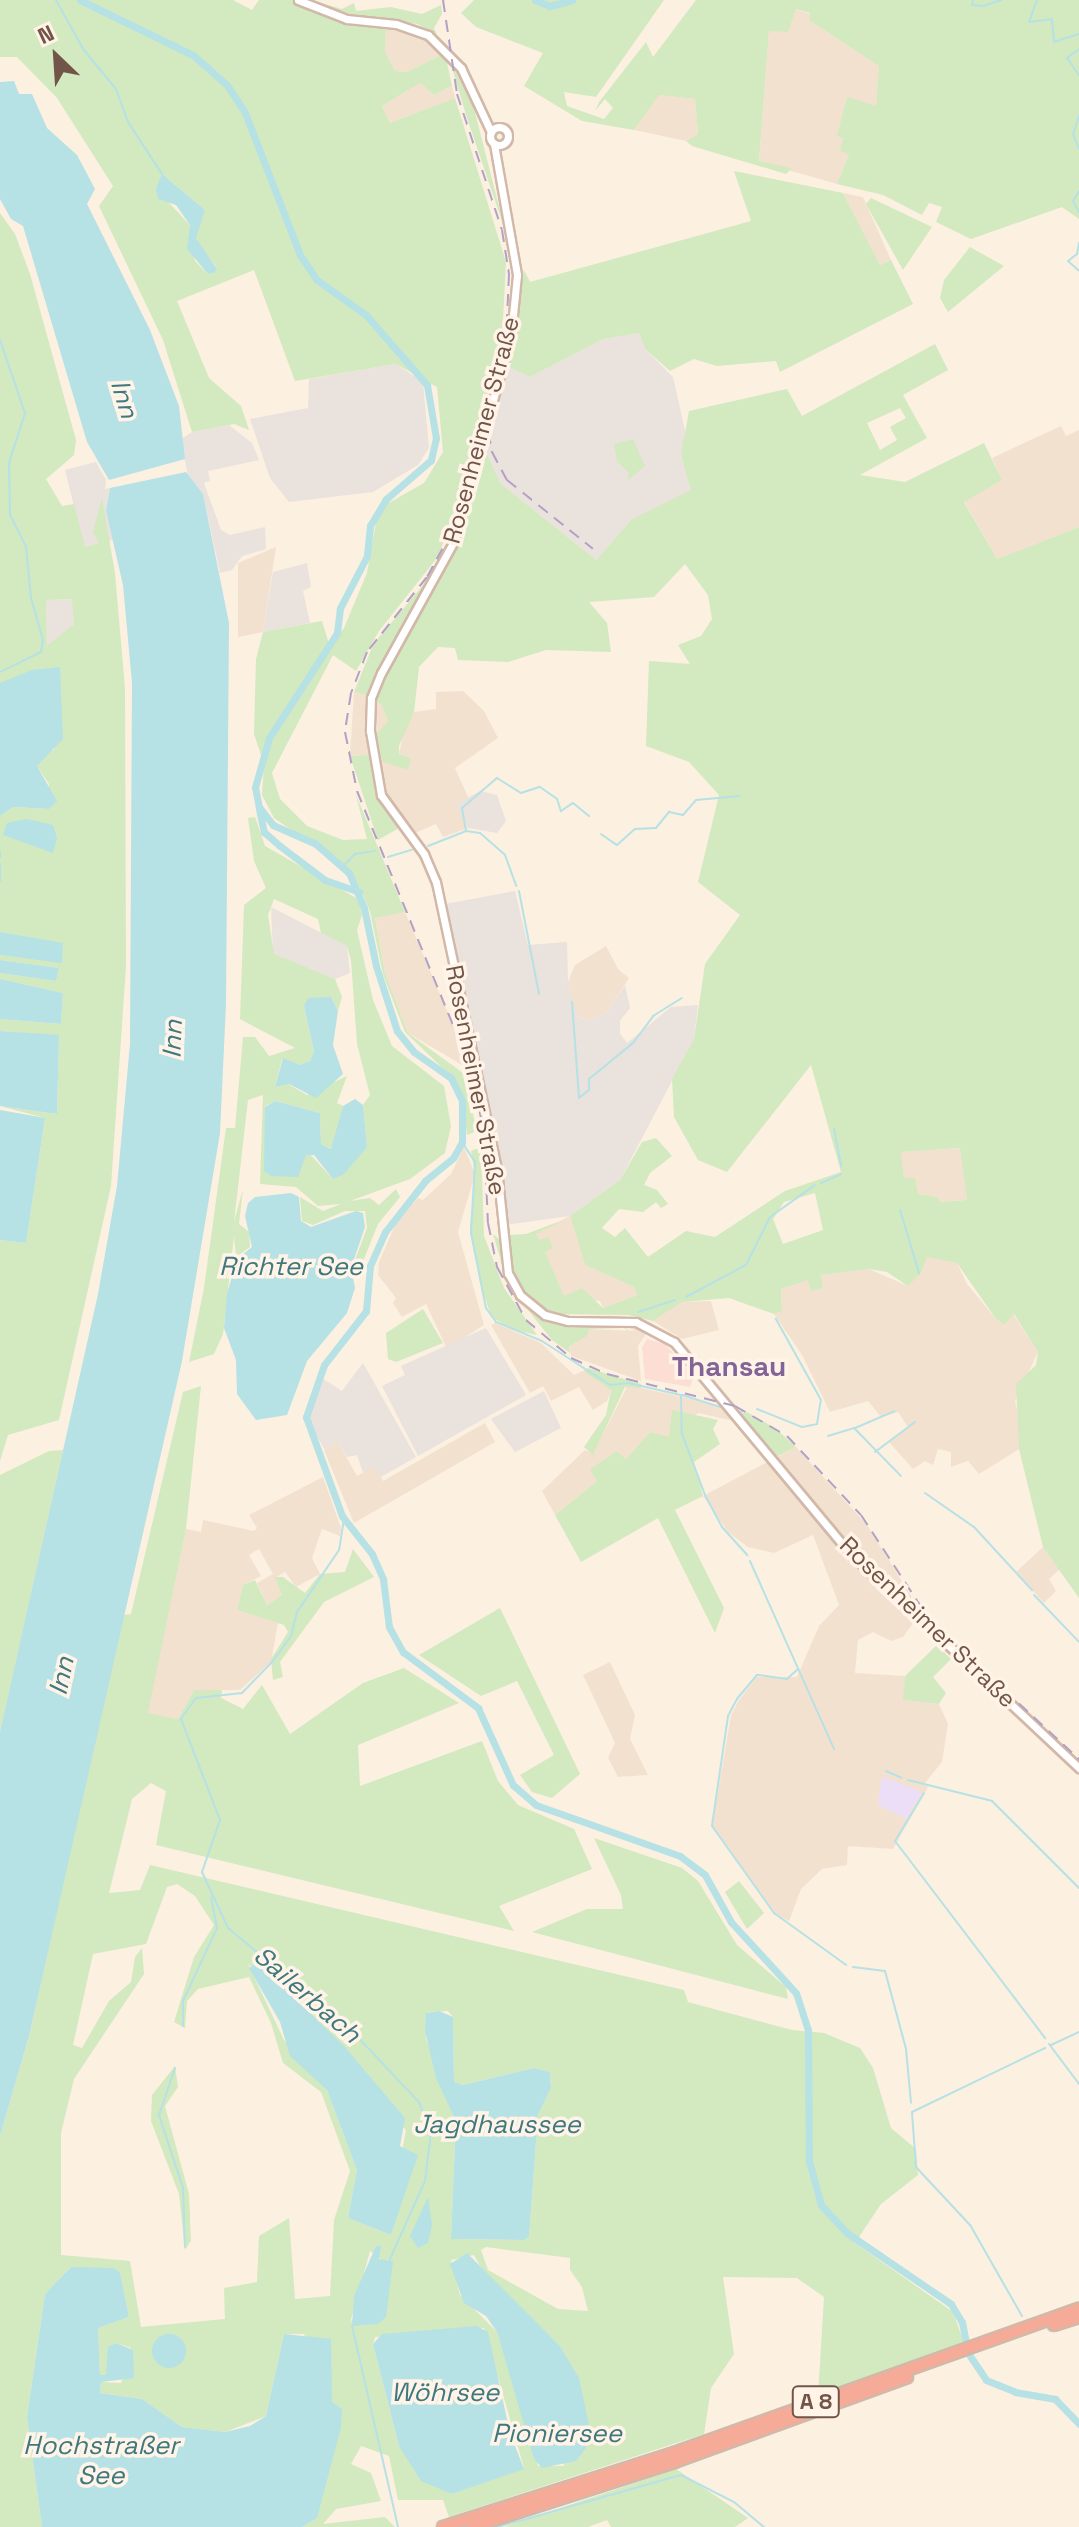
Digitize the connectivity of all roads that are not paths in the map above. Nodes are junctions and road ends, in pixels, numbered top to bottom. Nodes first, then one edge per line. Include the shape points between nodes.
1 (298, 0) edge
2 (494, 130) junction
3 (498, 144) junction
4 (1079, 1768) edge
5 (1079, 2309) edge
6 (1079, 2317) edge
7 (977, 2348) junction
8 (962, 2354) junction
9 (443, 2527) edge
10 (472, 2527) edge

1 - 2 main road via 347,19 396,24 428,35 455,59
2 - 3 main road
2 - 3 main road via 507,135
3 - 4 main road, Rosenheimer Straße via 500,200 517,275 511,335 454,541 390,653 371,698 370,721 381,795 424,854 436,882 497,1169 508,1273 520,1295 545,1315 568,1321 636,1322 674,1342 849,1552
5 - 7 highway, A 8
6 - 7 highway, A 8
7 - 8 highway, A 8
8 - 9 highway, A 8
8 - 10 highway, A 8 via 674,2462

